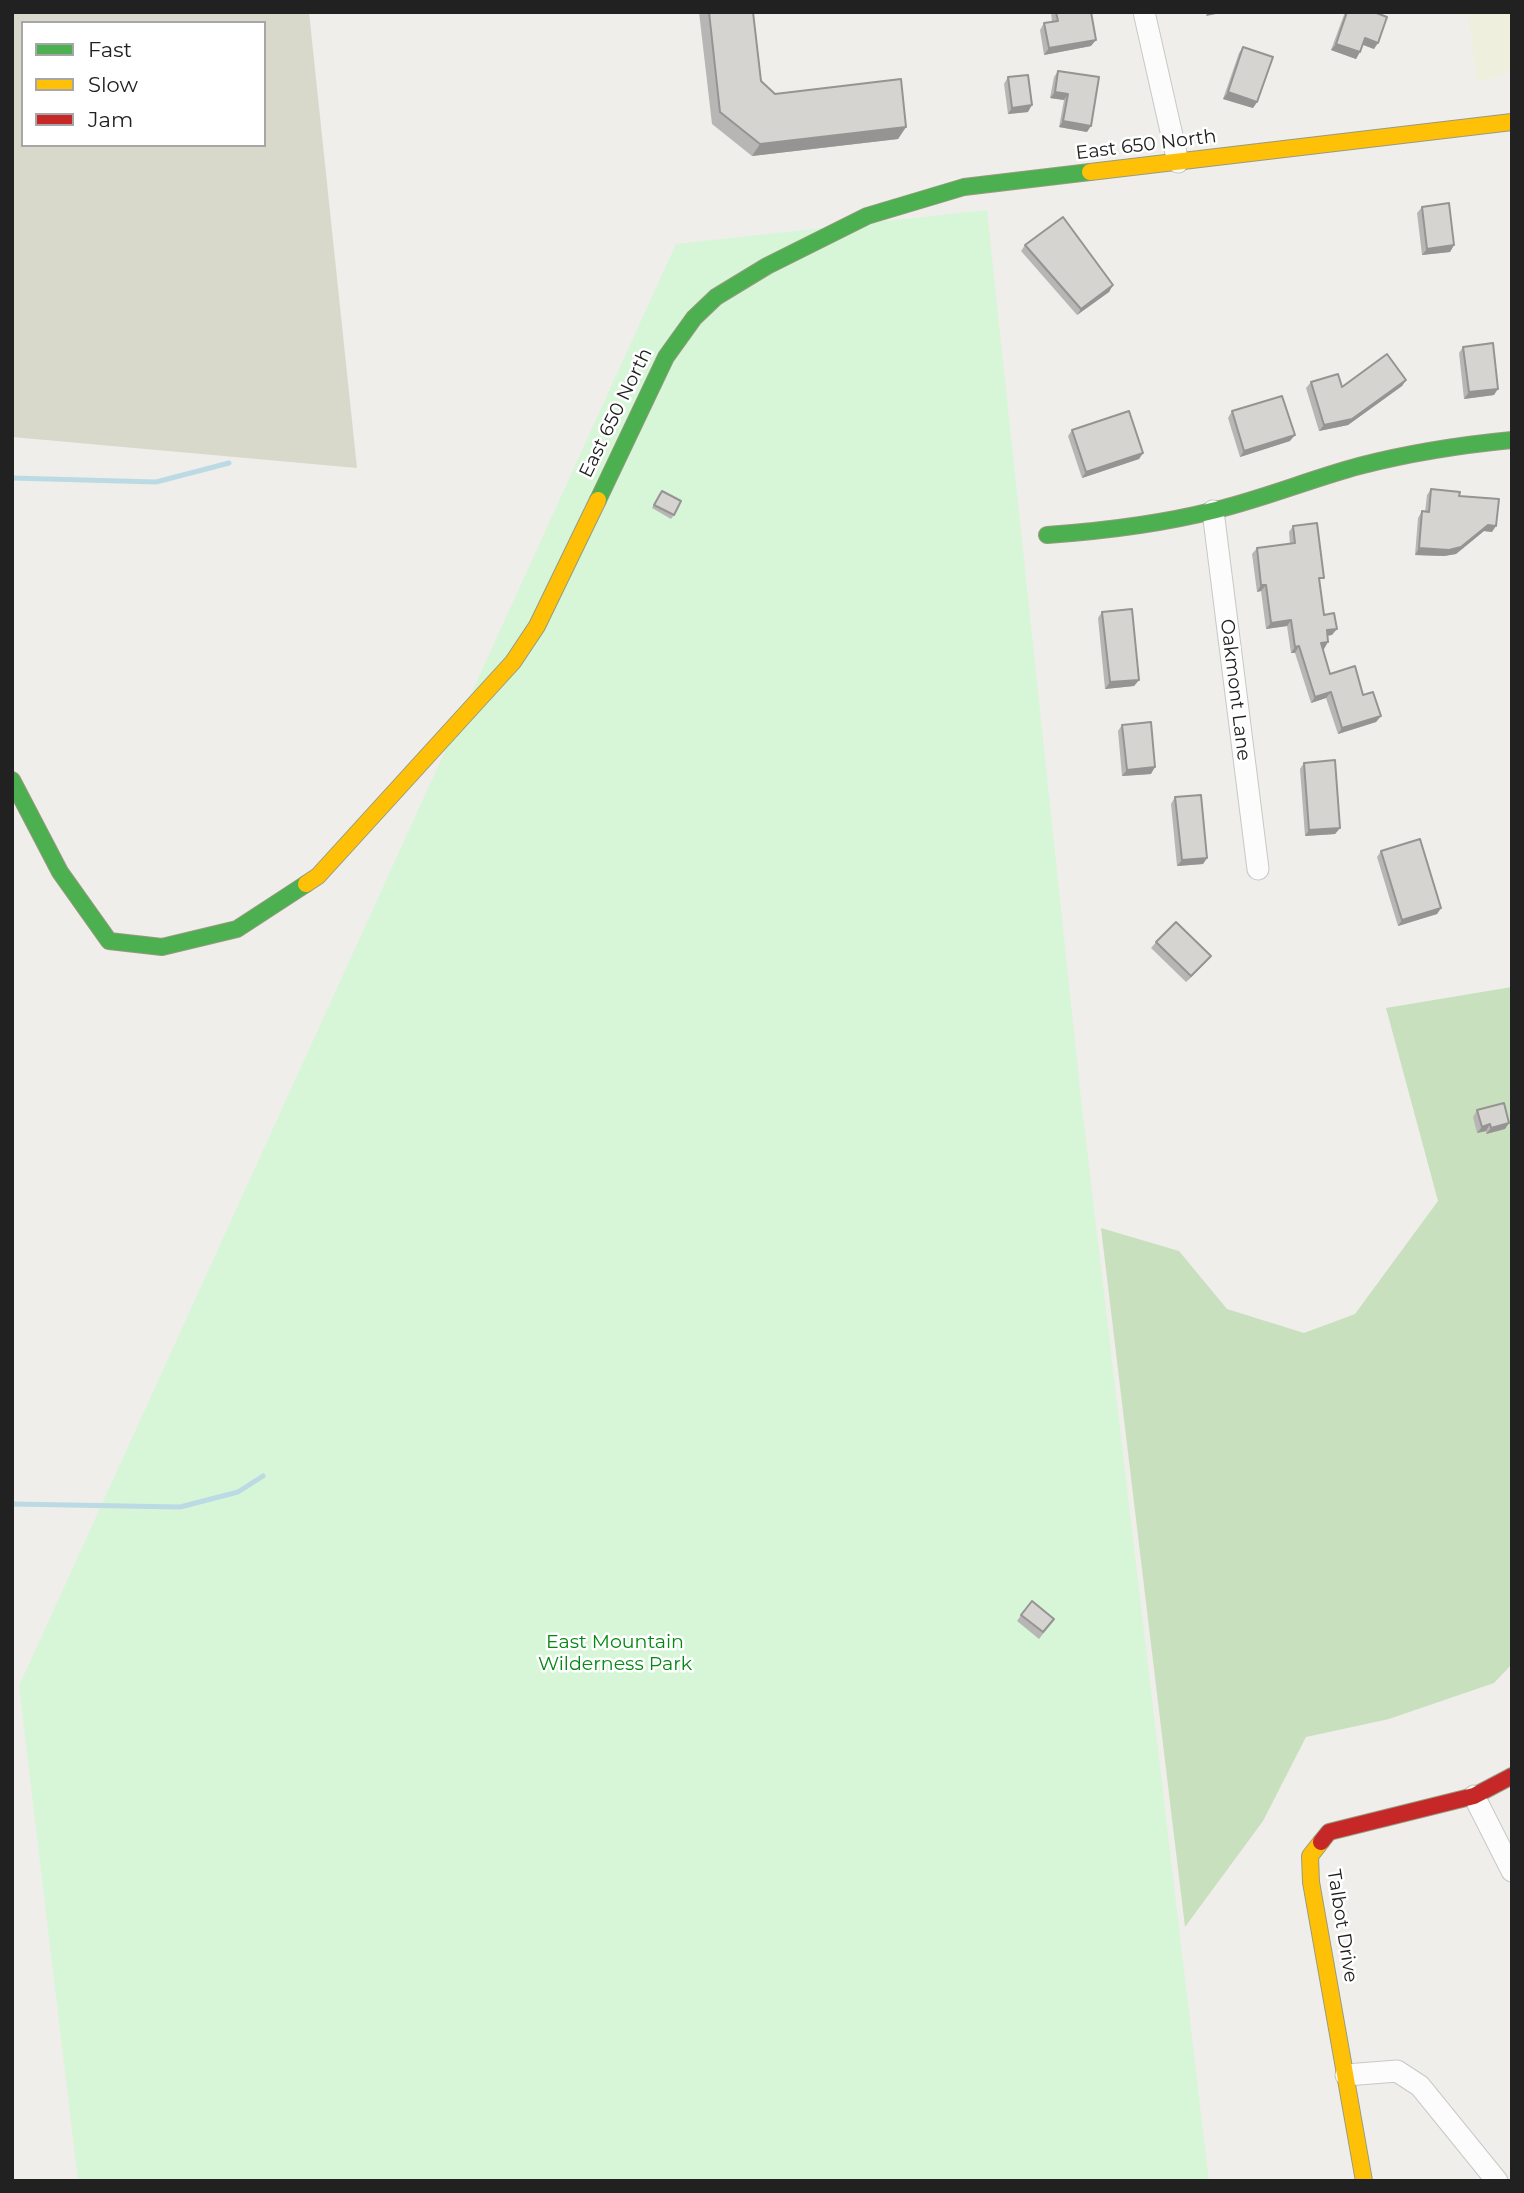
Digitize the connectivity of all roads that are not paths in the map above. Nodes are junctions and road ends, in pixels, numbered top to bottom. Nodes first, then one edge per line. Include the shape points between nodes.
1 (1144, 12) edge
2 (1512, 122) edge
3 (1178, 162) junction
4 (1512, 440) edge
5 (1213, 511) junction
6 (1047, 535) dead end
7 (12, 780) edge
8 (1258, 869) dead end
9 (1512, 1776) edge
10 (1474, 1796) junction
11 (1512, 1871) edge
12 (1346, 2075) junction
13 (1364, 2181) edge
14 (1497, 2181) edge

1 - 3 street
2 - 3 street, East 650 North
3 - 7 street, East 650 North via 964,187 867,216 716,297 666,357 537,626 513,662 318,876 237,929 162,947 109,941 60,872
4 - 5 street via 1398,457
5 - 6 street via 1127,528
5 - 8 street, Oakmont Lane
9 - 10 street, Talbot Drive
10 - 11 street
10 - 12 street, Talbot Drive via 1329,1832 1310,1856
12 - 13 street, Talbot Drive
12 - 14 street via 1397,2071 1420,2086

